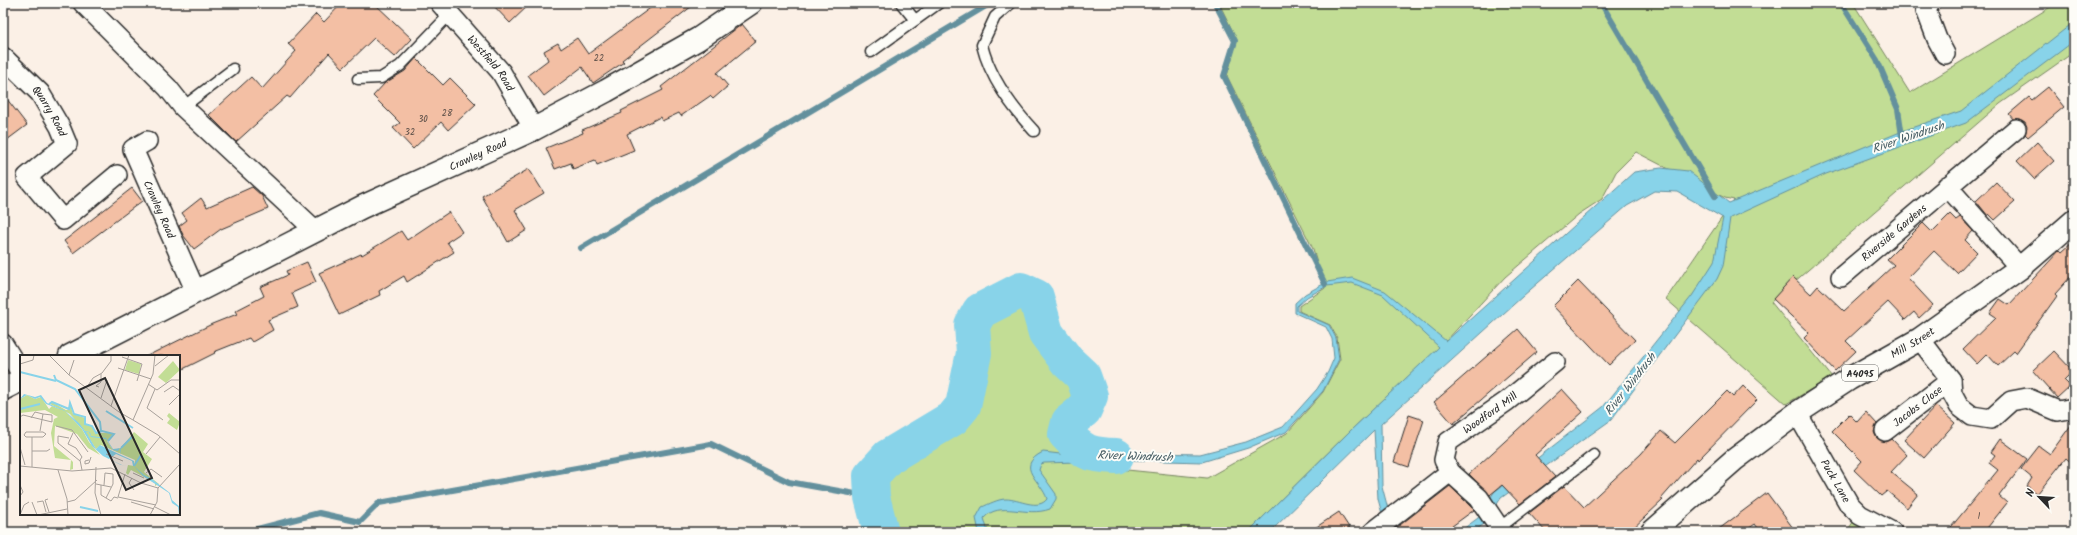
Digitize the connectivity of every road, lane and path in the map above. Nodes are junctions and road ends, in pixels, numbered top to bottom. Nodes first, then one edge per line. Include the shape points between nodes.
1 (83, 3) edge
2 (751, 3) edge
3 (901, 3) edge
4 (939, 3) edge
5 (1012, 3) edge
6 (1930, 3) edge
7 (445, 9) edge
8 (915, 20) junction
9 (871, 52) dead end
10 (1946, 54) dead end
11 (3, 57) edge
12 (233, 69) dead end
13 (358, 79) dead end
14 (183, 107) junction
15 (534, 129) junction
16 (2016, 129) dead end
17 (1034, 131) dead end
18 (130, 156) joint
19 (1947, 186) junction
20 (2073, 224) edge
21 (316, 231) junction
22 (2020, 268) junction
23 (1840, 277) dead end
24 (196, 292) junction
25 (1920, 339) junction
26 (3, 344) edge
27 (72, 355) edge
28 (1555, 362) dead end
29 (20, 371) edge
30 (20, 380) edge
31 (1951, 380) junction
32 (3, 389) edge
33 (2074, 408) edge
34 (1797, 413) junction
35 (1885, 431) dead end
36 (1594, 455) dead end
37 (1450, 472) junction
38 (1497, 528) edge
39 (1373, 532) edge
40 (1652, 532) edge
41 (1892, 532) edge

1 - 14 street via 168,88
2 - 15 street, Crawley Road via 698,39
3 - 8 lane
4 - 8 lane
5 - 17 lane via 995,17 982,45 986,62 1012,107
6 - 10 street via 1926,10
7 - 13 lane via 400,66 381,78
7 - 15 street, Westfield Road via 501,72
8 - 9 lane
11 - 18 street, Quarry Road via 40,93 67,144 27,177 63,220
12 - 14 lane
14 - 21 street
15 - 21 street, Crawley Road via 399,189
16 - 19 street, Riverside Gardens
18 - 24 street, Crawley Road
19 - 22 street
19 - 23 street, Riverside Gardens
20 - 22 street, Mill Street / A4095
21 - 24 street, Crawley Road
22 - 25 street, Mill Street / A4095
24 - 27 street, Crawley Road
25 - 31 street, Jacobs Close
25 - 34 street, Mill Street / A4095 via 1849,379
26 - 29 street
28 - 37 street, Woodford Mill via 1448,442 1444,460
30 - 32 street
31 - 33 street, Jacobs Close via 1952,393 1959,406 1972,416 1991,419 2011,401 2028,398 2058,410
31 - 35 street, Jacobs Close
34 - 40 street, Mill Street / A4095 via 1734,460
34 - 41 street, Puck Lane via 1849,504 1860,515
36 - 38 lane
37 - 38 street via 1478,498
37 - 39 street

